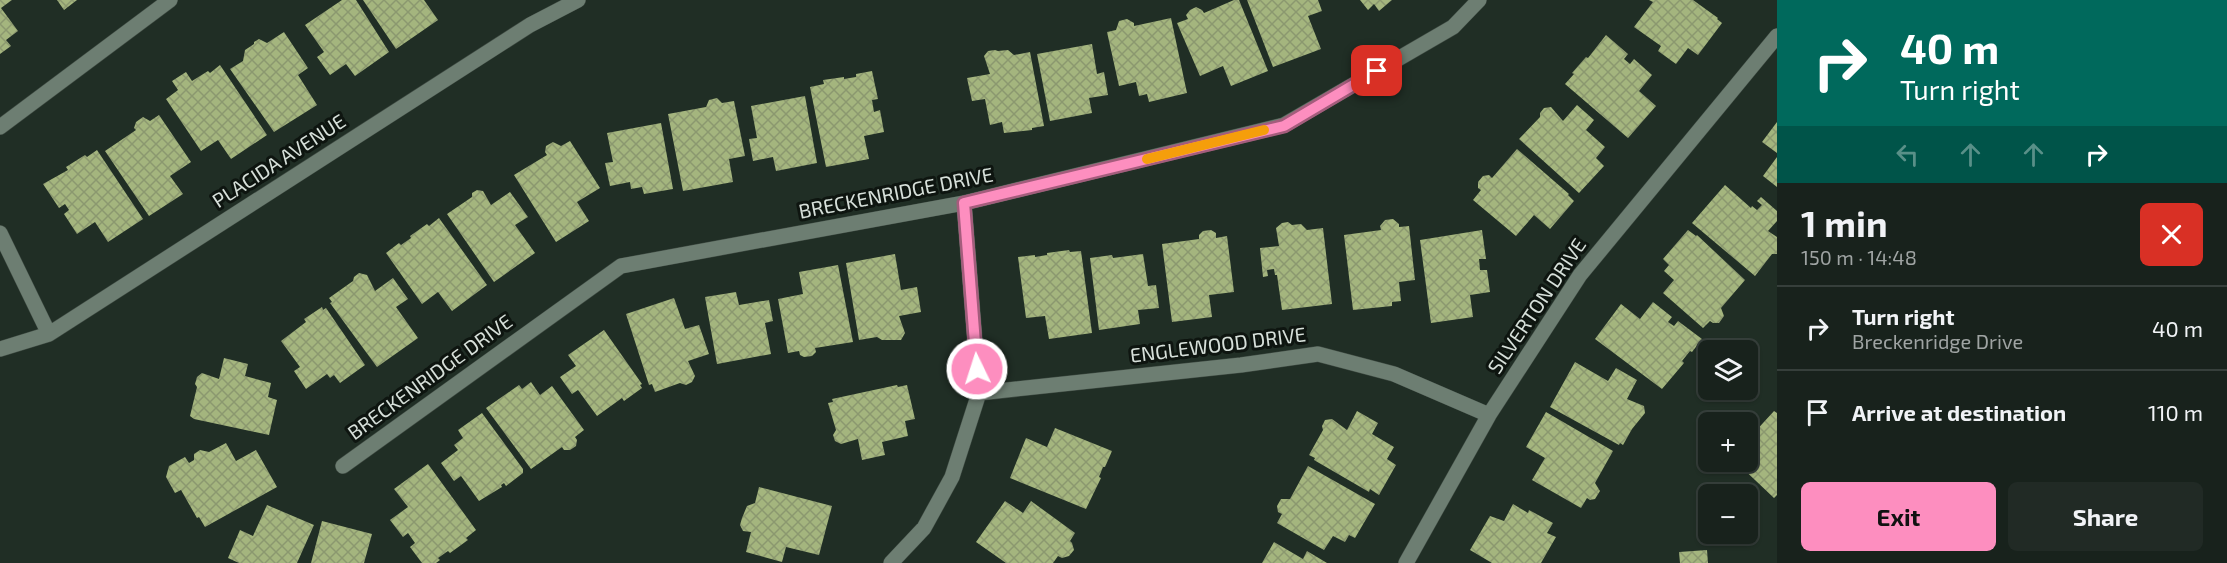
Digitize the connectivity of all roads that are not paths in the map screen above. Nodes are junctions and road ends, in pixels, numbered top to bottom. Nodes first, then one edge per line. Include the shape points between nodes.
1 (170, 0) edge
2 (578, 0) edge
3 (1479, 0) edge
4 (1777, 36) edge
5 (0, 127) edge
6 (964, 203) junction
7 (0, 232) edge
8 (49, 334) junction
9 (0, 349) edge
10 (979, 393) junction
11 (1489, 415) junction
12 (343, 466) dead end
13 (891, 563) edge
14 (1406, 563) edge

1 - 5 street
2 - 8 street, PLACIDA AVENUE via 530,26
3 - 6 street, BRECKENRIDGE DRIVE via 1452,27 1284,126
4 - 11 street, SILVERTON DRIVE via 1580,275
6 - 10 street
6 - 12 street, BRECKENRIDGE DRIVE via 621,266
7 - 8 street
8 - 9 street, PLACIDA AVENUE
10 - 11 street, ENGLEWOOD DRIVE via 1318,354 1394,374
10 - 13 street via 952,477 924,528
11 - 14 street, SILVERTON DRIVE

